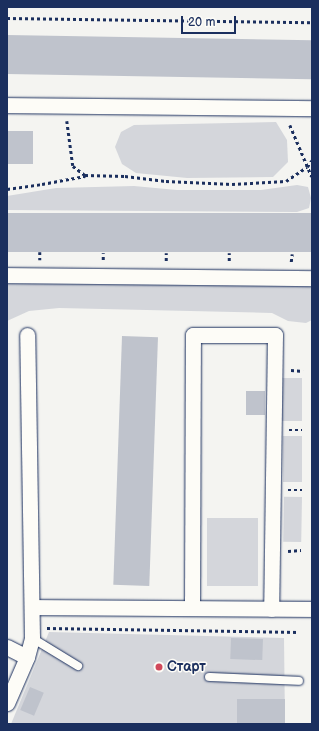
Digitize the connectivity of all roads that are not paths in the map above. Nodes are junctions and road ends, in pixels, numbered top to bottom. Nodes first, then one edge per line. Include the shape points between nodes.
1 (7, 105) edge
2 (312, 108) edge
3 (7, 275) edge
4 (312, 278) edge
5 (27, 335) dead end
6 (32, 607) junction
7 (192, 608) junction
8 (271, 609) junction
9 (312, 609) edge
10 (32, 633) junction
11 (7, 647) edge
12 (27, 657) junction
13 (78, 666) dead end
14 (209, 677) dead end
15 (299, 681) dead end
16 (7, 703) edge

1 - 2 street
3 - 4 street
5 - 6 street
6 - 7 street
6 - 10 street
7 - 8 street
7 - 8 street via 193,335 275,335
8 - 9 street
10 - 12 street
10 - 13 lane
11 - 12 street
12 - 16 street
14 - 15 lane

